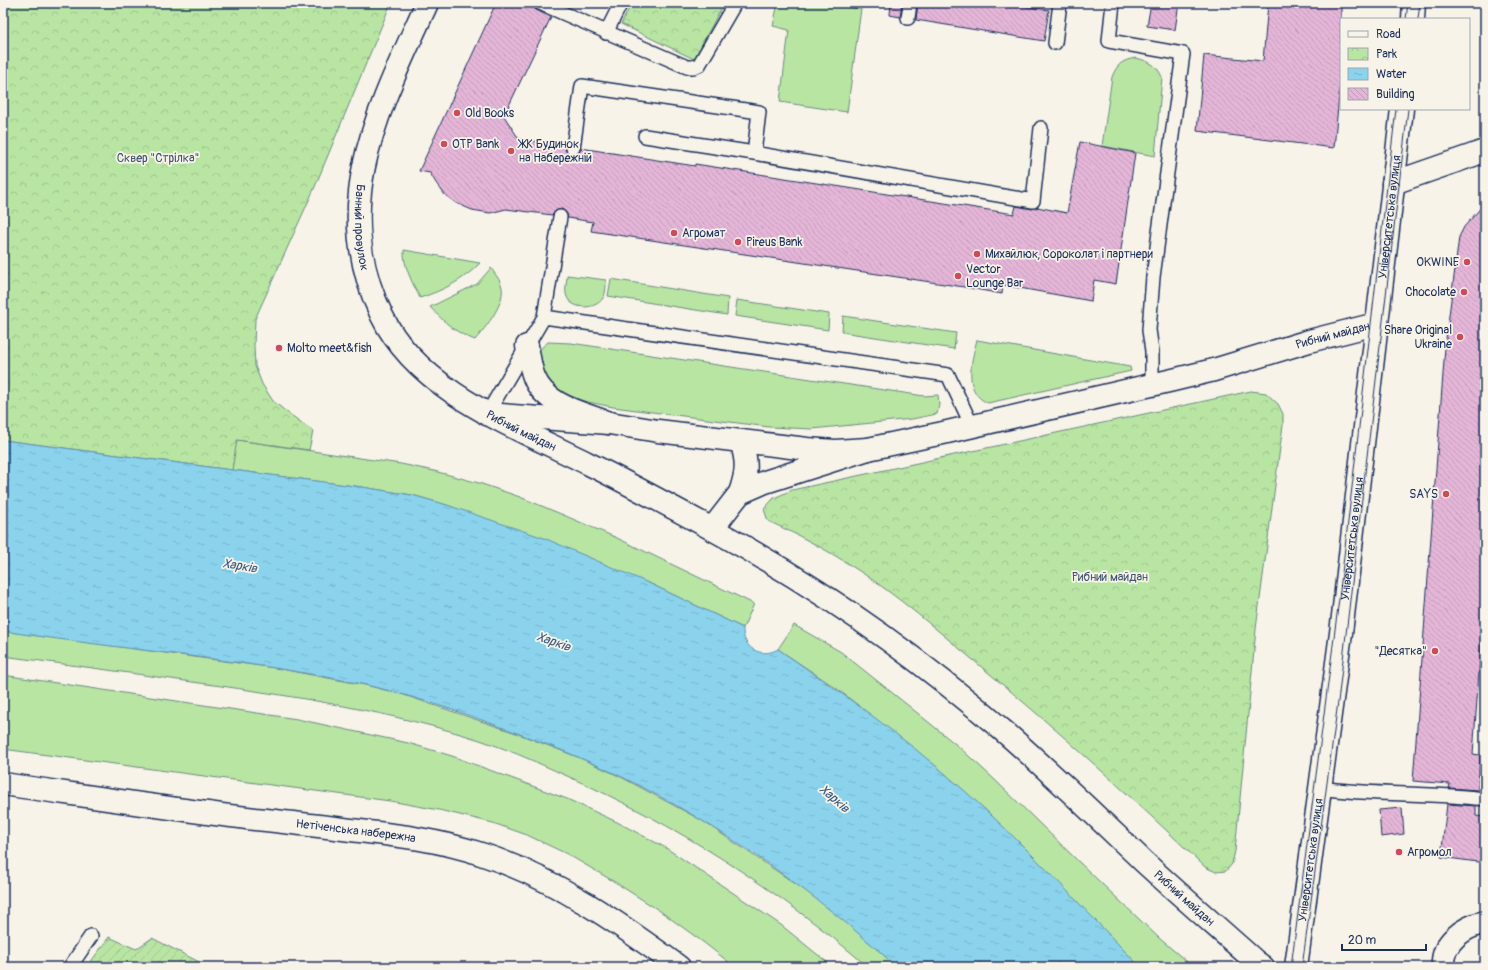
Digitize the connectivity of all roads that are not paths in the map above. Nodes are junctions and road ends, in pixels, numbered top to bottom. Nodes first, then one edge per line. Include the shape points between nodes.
1 (427, 3) edge
2 (540, 3) edge
3 (621, 3) edge
4 (735, 3) edge
5 (910, 3) edge
6 (1060, 3) edge
7 (1112, 3) edge
8 (1414, 3) edge
9 (908, 18) dead end
10 (1412, 18) edge
11 (606, 33) junction
12 (1055, 43) dead end
13 (1402, 110) edge
14 (1041, 128) dead end
15 (645, 136) dead end
16 (573, 148) dead end
17 (1485, 151) edge
18 (754, 153) junction
19 (1393, 183) junction
20 (560, 217) dead end
21 (544, 317) junction
22 (1376, 324) junction
23 (527, 346) junction
24 (1152, 385) junction
25 (487, 414) junction
26 (609, 423) junction
27 (972, 426) junction
28 (741, 441) junction
29 (868, 448) junction
30 (740, 493) junction
31 (712, 529) junction
32 (3, 784) edge
33 (1320, 788) junction
34 (1485, 799) edge
35 (1485, 922) edge
36 (91, 936) dead end
37 (70, 967) edge
38 (679, 967) edge
39 (1263, 967) edge
40 (1296, 967) edge
41 (1443, 967) edge

1 - 25 street, Банний провулок via 394,75 368,145 360,190 358,237 363,263 376,302 392,334 422,369
2 - 11 lane
3 - 11 lane
4 - 11 lane via 699,65 693,67 687,67
5 - 9 lane
6 - 12 lane
7 - 24 lane via 1109,41 1183,54 1153,277 1149,330
8 - 10 street
13 - 19 street, Університетська вулиця
14 - 18 lane via 1033,201
15 - 18 lane
16 - 18 lane via 582,86 759,112
17 - 19 street
19 - 22 street, Університетська вулиця
20 - 21 lane
21 - 23 lane
21 - 27 lane via 948,375
22 - 24 street, Рибний майдан
22 - 33 street, Університетська вулиця via 1341,633
23 - 25 lane
23 - 26 street via 534,377 545,394 560,404
24 - 27 street, Рибний майдан
25 - 26 street, Рибний майдан
25 - 31 street, Рибний майдан via 639,489
26 - 28 street, Рибний майдан
27 - 29 street, Рибний майдан
28 - 29 street, Рибний майдан via 835,451
28 - 30 street via 746,458 746,477
29 - 30 street via 765,482
30 - 31 street
31 - 39 street, Рибний майдан via 875,629 965,699 1005,732
32 - 38 street, Нетіченська набережна via 180,810 380,833 458,846 516,867 550,883 616,922
33 - 34 lane via 1345,792
33 - 40 street, Університетська вулиця
35 - 41 street via 1465,929 1454,938 1444,954
36 - 37 lane

